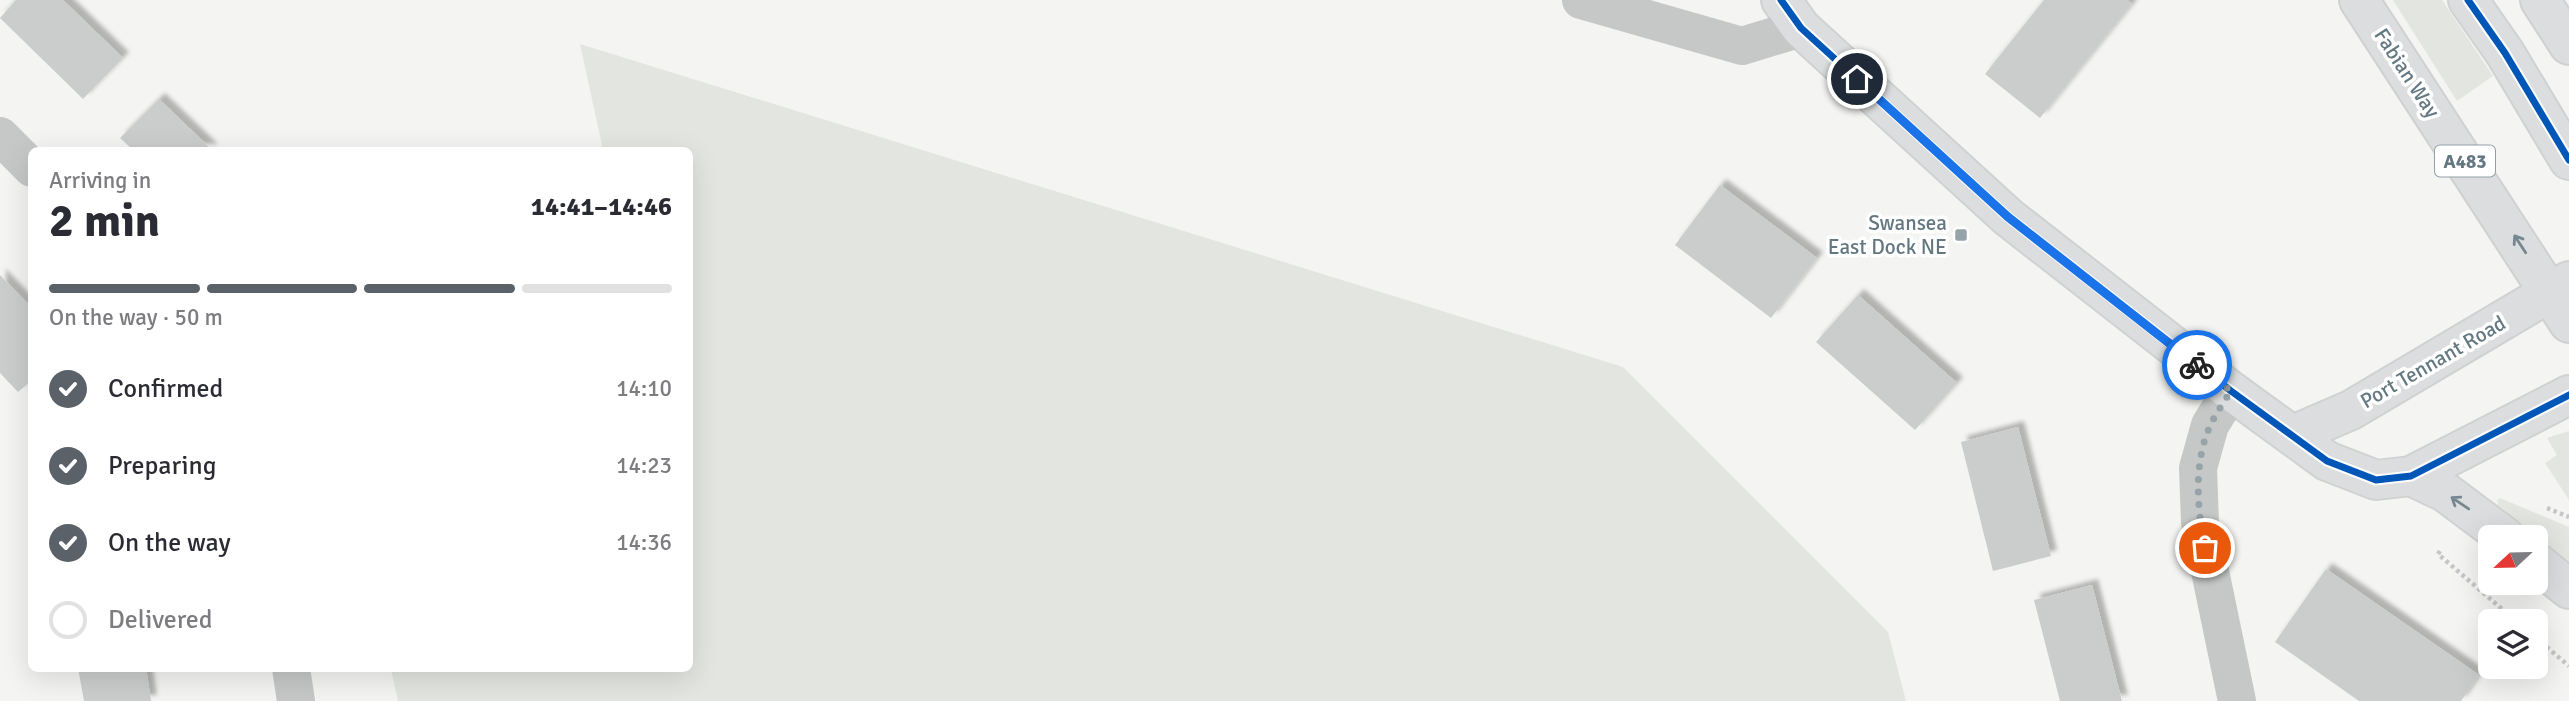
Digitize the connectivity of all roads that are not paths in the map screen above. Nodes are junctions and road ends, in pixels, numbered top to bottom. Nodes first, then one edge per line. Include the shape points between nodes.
1 (1581, 0) edge
2 (2359, 0) edge
3 (2469, 0) edge
4 (2540, 0) edge
5 (1791, 14) edge
6 (2569, 45) edge
7 (0, 136) edge
8 (2569, 160) edge
9 (28, 164) edge
10 (2563, 299) edge
11 (2231, 391) junction
12 (2569, 395) edge
13 (2293, 435) junction
14 (2411, 475) junction
15 (2489, 525) edge
16 (2548, 572) edge
17 (2569, 589) edge
18 (292, 672) edge
19 (296, 701) edge
20 (2236, 701) edge

1 - 5 street via 1742,47
10 -> 2 main road, Fabian Way / A483
3 - 8 main road
4 - 6 main road
5 - 11 main road via 2008,217
7 - 9 street
10 - 13 main road, Port Tennant Road via 2351,410
11 - 13 main road
11 - 20 street via 2210,425 2198,468 2200,523
12 - 14 main road
13 - 14 main road via 2328,461 2376,480
15 -> 14 main road via 2445,492
16 - 17 main road
18 - 19 street

